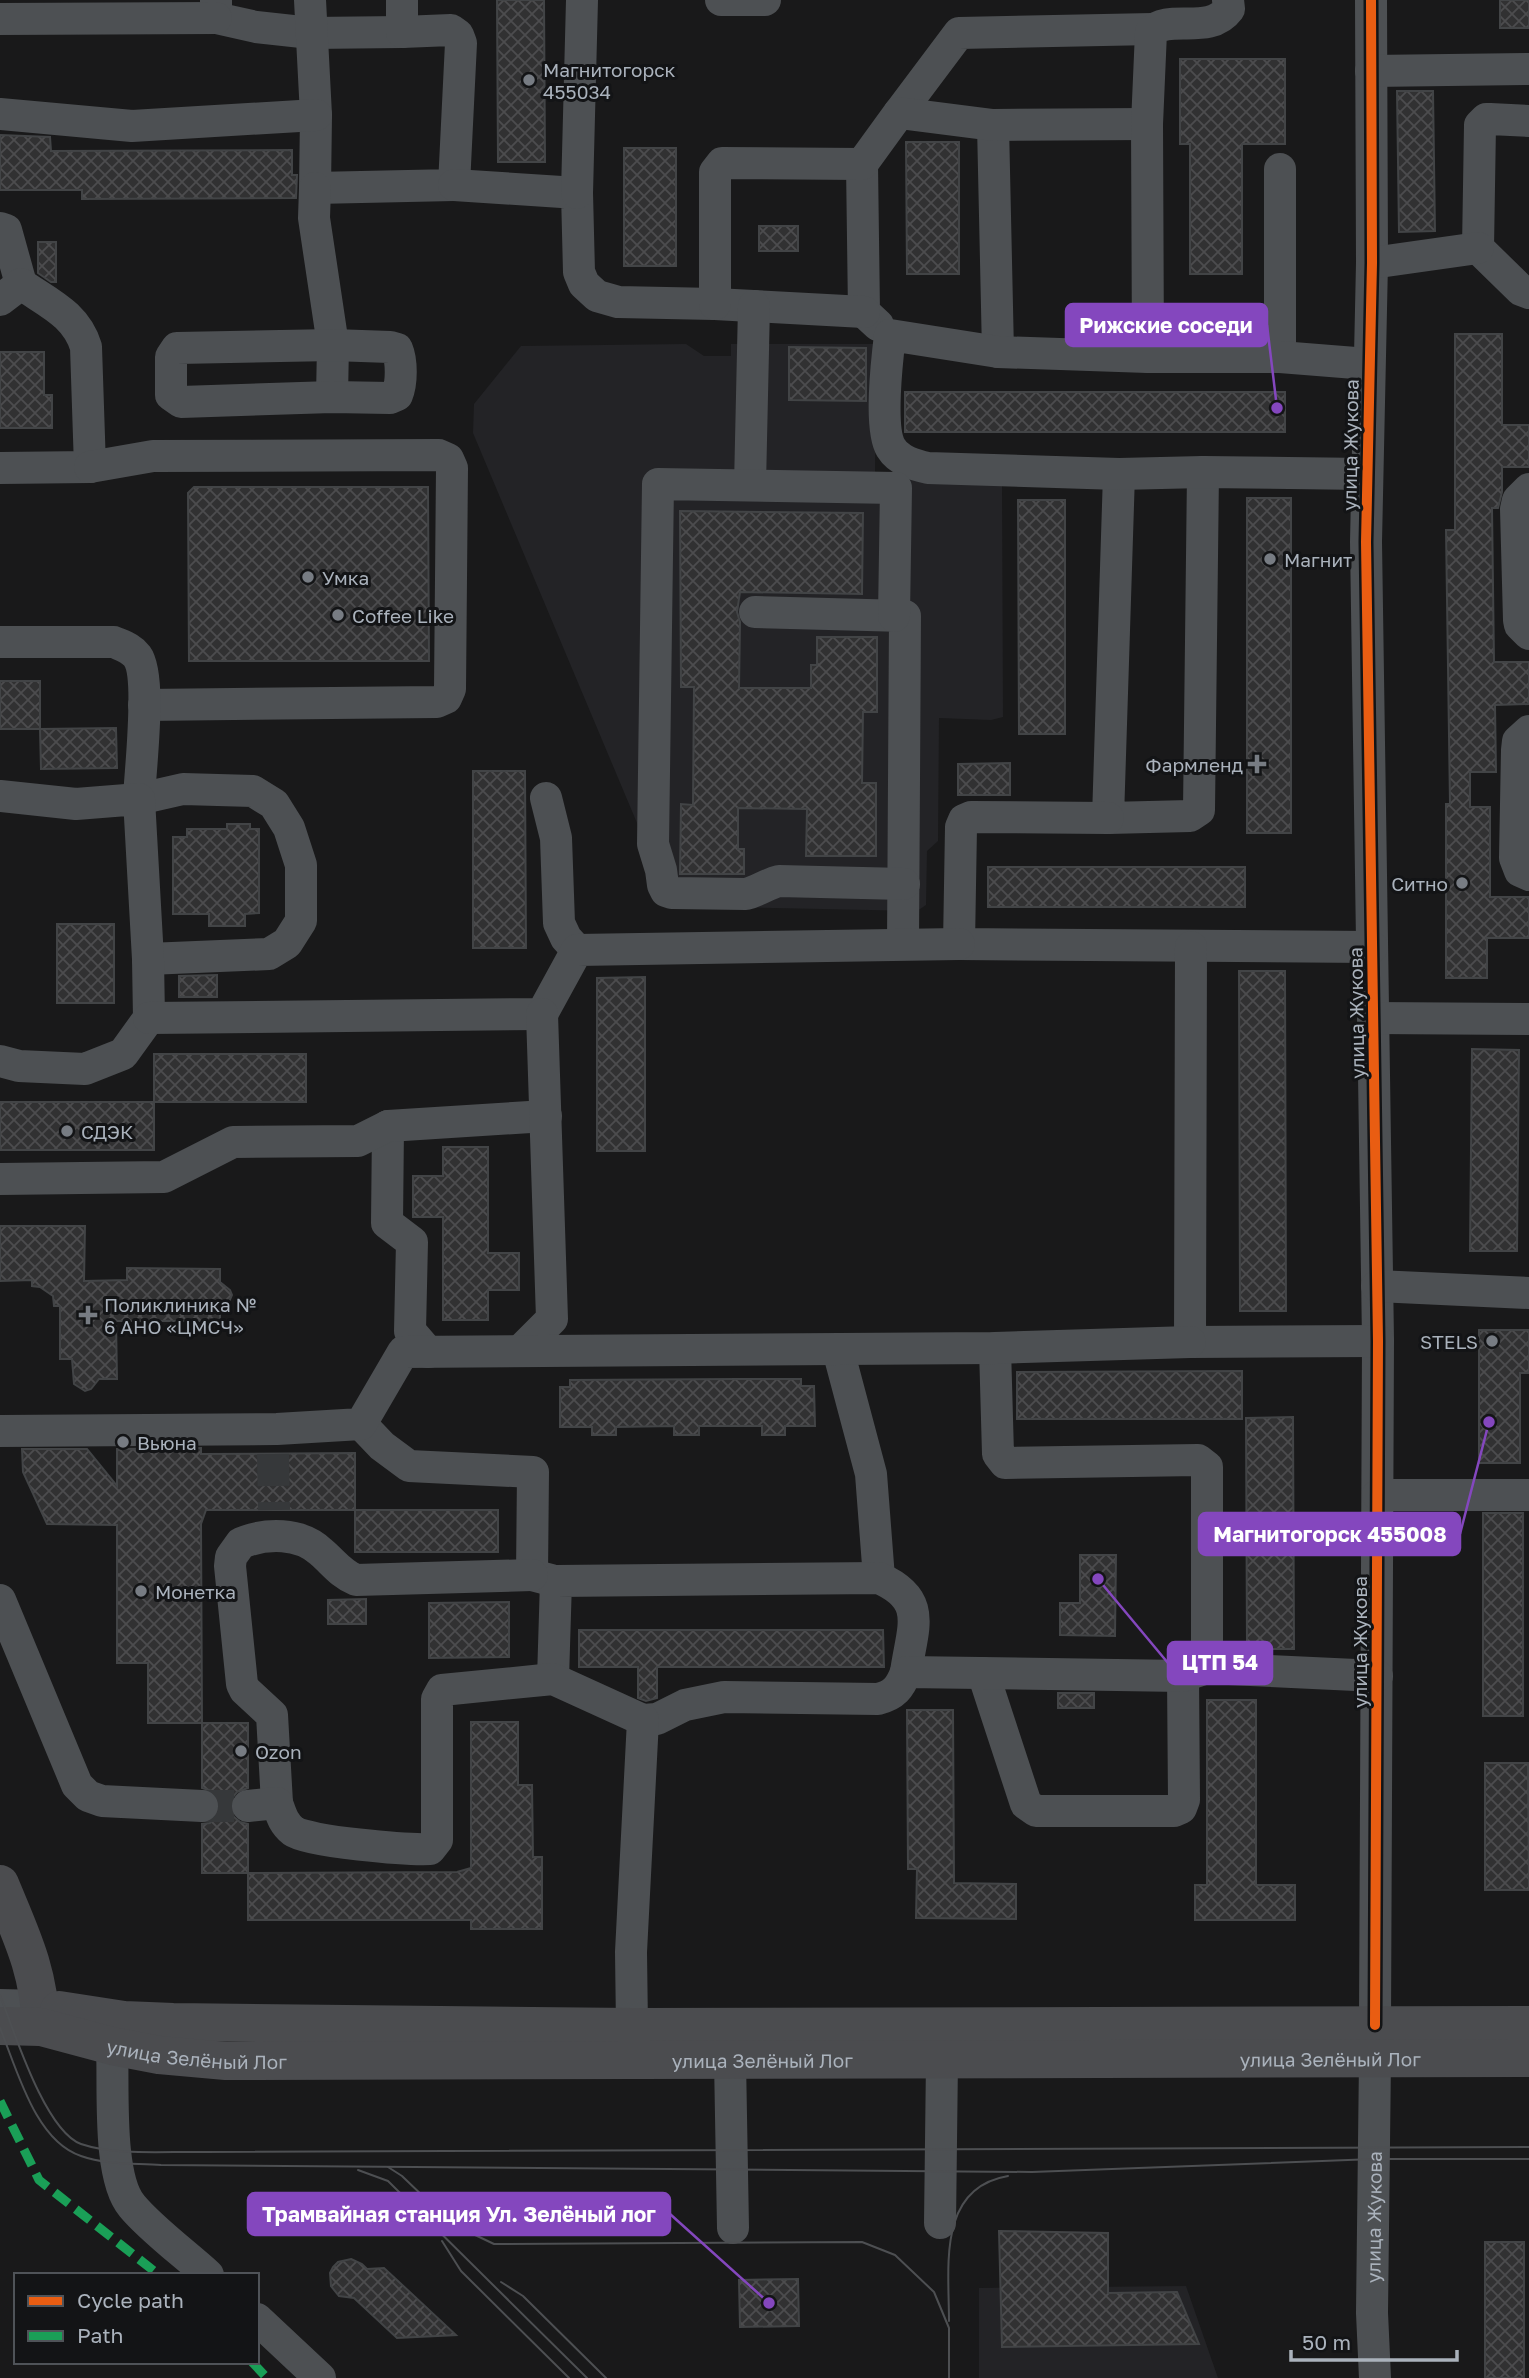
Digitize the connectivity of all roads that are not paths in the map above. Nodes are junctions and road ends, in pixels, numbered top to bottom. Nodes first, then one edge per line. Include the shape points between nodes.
1 (310, 0) edge
2 (402, 0) edge
3 (582, 0) edge
4 (722, 0) edge
5 (765, 0) edge
6 (1228, 0) edge
7 (1371, 0) edge
8 (216, 9) edge
9 (0, 19) edge
10 (1153, 29) junction
11 (402, 32) junction
12 (311, 33) junction
13 (1529, 69) edge
14 (1371, 71) junction
15 (899, 113) junction
16 (0, 114) edge
17 (316, 115) junction
18 (1529, 121) edge
19 (1147, 124) junction
20 (993, 125) junction
21 (862, 164) junction
22 (1280, 169) dead end
23 (454, 185) junction
24 (315, 188) junction
25 (577, 193) junction
26 (0, 228) edge
27 (1478, 248) junction
28 (1371, 263) junction
29 (10, 292) edge
30 (1529, 293) edge
31 (715, 304) junction
32 (754, 306) junction
33 (864, 312) junction
34 (890, 335) junction
35 (333, 345) junction
36 (998, 352) junction
37 (1280, 356) junction
38 (1148, 357) junction
39 (1368, 364) junction
40 (332, 397) junction
41 (90, 467) junction
42 (0, 468) edge
43 (1203, 472) junction
44 (1119, 474) junction
45 (1366, 474) junction
46 (750, 485) junction
47 (1529, 489) edge
48 (755, 612) dead end
49 (894, 616) junction
50 (1529, 634) edge
51 (0, 642) edge
52 (144, 705) junction
53 (1529, 731) edge
54 (0, 796) edge
55 (546, 798) dead end
56 (139, 799) junction
57 (1108, 818) junction
58 (1529, 875) edge
59 (904, 884) junction
60 (903, 944) junction
61 (959, 944) junction
62 (1191, 947) junction
63 (1372, 947) junction
64 (577, 950) junction
65 (148, 959) junction
66 (542, 1014) junction
67 (149, 1018) junction
68 (1373, 1018) junction
69 (1529, 1019) edge
70 (0, 1061) edge
71 (546, 1115) junction
72 (388, 1126) junction
73 (0, 1180) edge
74 (1377, 1286) junction
75 (1529, 1293) edge
76 (1378, 1341) junction
77 (1190, 1342) junction
78 (995, 1348) junction
79 (838, 1350) junction
80 (428, 1352) junction
81 (520, 1352) junction
82 (361, 1424) junction
83 (0, 1431) edge
84 (1378, 1495) junction
85 (1529, 1495) edge
86 (544, 1578) junction
87 (879, 1578) junction
88 (0, 1600) edge
89 (906, 1672) junction
90 (1195, 1672) junction
91 (984, 1673) junction
92 (1377, 1676) junction
93 (553, 1679) junction
94 (655, 1728) junction
95 (202, 1806) tunnel mouth
96 (0, 1884) edge
97 (0, 2005) edge
98 (41, 2016) junction
99 (1529, 2025) edge
100 (0, 2026) edge
101 (632, 2027) junction
102 (1375, 2042) junction
103 (113, 2046) junction
104 (1529, 2058) edge
105 (730, 2060) junction
106 (942, 2060) junction
107 (940, 2223) dead end
108 (733, 2228) dead end
109 (206, 2273) edge
110 (259, 2321) edge
111 (320, 2378) edge
112 (1375, 2378) edge

1 - 12 street
2 - 11 street
3 - 25 street
4 - 5 street
6 - 10 street via 1224,16 1210,22
7 - 14 street, улица Жукова
8 - 9 street
8 - 12 street via 256,27
10 - 15 street via 959,33
10 - 19 street
11 - 12 street
11 - 23 street via 451,30 458,35
12 - 17 street
13 - 14 street
14 - 28 street, улица Жукова
15 - 20 street
15 - 21 street
16 - 17 street via 132,127
17 - 24 street
18 - 27 street via 1486,119 1480,125
19 - 20 street
19 - 38 street
20 - 36 street
21 - 31 street via 718,165
21 - 33 street
22 - 37 street
23 - 24 street
23 - 25 street
24 - 35 street via 314,218
25 - 31 street via 579,272 597,296 618,302
26 - 29 street via 6,230
27 - 28 street
27 - 30 street
28 - 39 street, улица Жукова
29 - 41 street via 72,320 81,331 86,346
31 - 32 street
32 - 33 street
32 - 46 street
33 - 34 street
34 - 36 street
34 - 44 street via 886,439 908,463 928,468
35 - 40 street
35 - 40 street via 394,347 400,356 400,388 390,398
35 - 40 street via 181,347 171,357 171,392 177,401
36 - 38 street
37 - 38 street
37 - 39 street
39 - 45 street, улица Жукова
41 - 42 street
41 - 52 street via 167,456 439,455 451,463 450,689 446,698 437,702
43 - 44 street
43 - 45 street
43 - 57 street via 1199,810 1190,816
44 - 57 street
45 - 63 street, улица Жукова
46 - 49 street via 896,488
46 - 59 street via 658,484 653,844 663,886 672,893 746,894 779,881
47 - 50 street via 1518,500 1517,509 1519,620
48 - 49 street
49 - 59 street via 905,616
51 - 52 street via 114,642 129,648 142,667
52 - 56 street
53 - 58 street via 1518,741 1517,750 1515,858 1520,871
54 - 56 street via 76,804
55 - 64 street via 555,838 559,923
56 - 65 street
56 - 65 street via 183,789 253,791 274,804 289,828 301,866 301,921 287,943 268,954
57 - 61 street via 964,820
59 - 60 street
60 - 61 street
60 - 64 street
61 - 62 street
62 - 63 street
62 - 77 street
63 - 68 street, улица Жукова
64 - 66 street
65 - 67 street
66 - 67 street
66 - 71 street
67 - 70 street via 123,1054 85,1069
68 - 69 street
68 - 74 street, улица Жукова
71 - 72 street
71 - 81 street via 552,1318
72 - 73 street via 358,1142 233,1142 164,1177
72 - 80 street via 387,1223 412,1242 410,1331
74 - 75 street
74 - 76 street, улица Жукова
76 - 77 street
76 - 84 street, улица Жукова
77 - 78 street
78 - 79 street
78 - 90 street via 1001,1462 1198,1460 1207,1467
79 - 81 street
79 - 87 street via 871,1474
80 - 81 street
80 - 82 street via 403,1352
82 - 83 street via 275,1441
82 - 86 street via 409,1466 533,1472
84 - 85 street
84 - 92 street, улица Жукова
86 - 87 street
86 - 93 street
86 - 93 street via 356,1580 274,1522 241,1543 230,1566 243,1686 272,1718 262,1804 296,1833 314,1838 430,1849 436,1840 440,1693
87 - 89 street via 898,1586 913,1607
88 - 95 street via 77,1784 88,1796 102,1801
89 - 91 street
89 - 94 street via 897,1691 878,1699 724,1697 685,1705
90 - 91 street
90 - 91 street via 1184,1800 1174,1811 1036,1811 1026,1804
90 - 92 street
92 - 102 street, улица Жукова
93 - 94 street
94 - 101 street via 631,1952
96 - 98 main road via 30,1956
97 - 98 street, улица Зелёный Лог
98 - 100 main road, улица Зелёный Лог
98 - 101 main road, улица Зелёный Лог via 173,2022
98 - 103 main road, улица Зелёный Лог
99 - 102 main road, улица Зелёный Лог
101 - 102 main road, улица Зелёный Лог
102 - 104 main road, улица Зелёный Лог
102 - 106 main road, улица Зелёный Лог
102 - 112 street, улица Жукова
103 - 105 main road, улица Зелёный Лог via 226,2061
103 - 109 street via 114,2150 119,2183 130,2205
105 - 106 main road, улица Зелёный Лог
105 - 108 street
106 - 107 street
110 - 111 street

